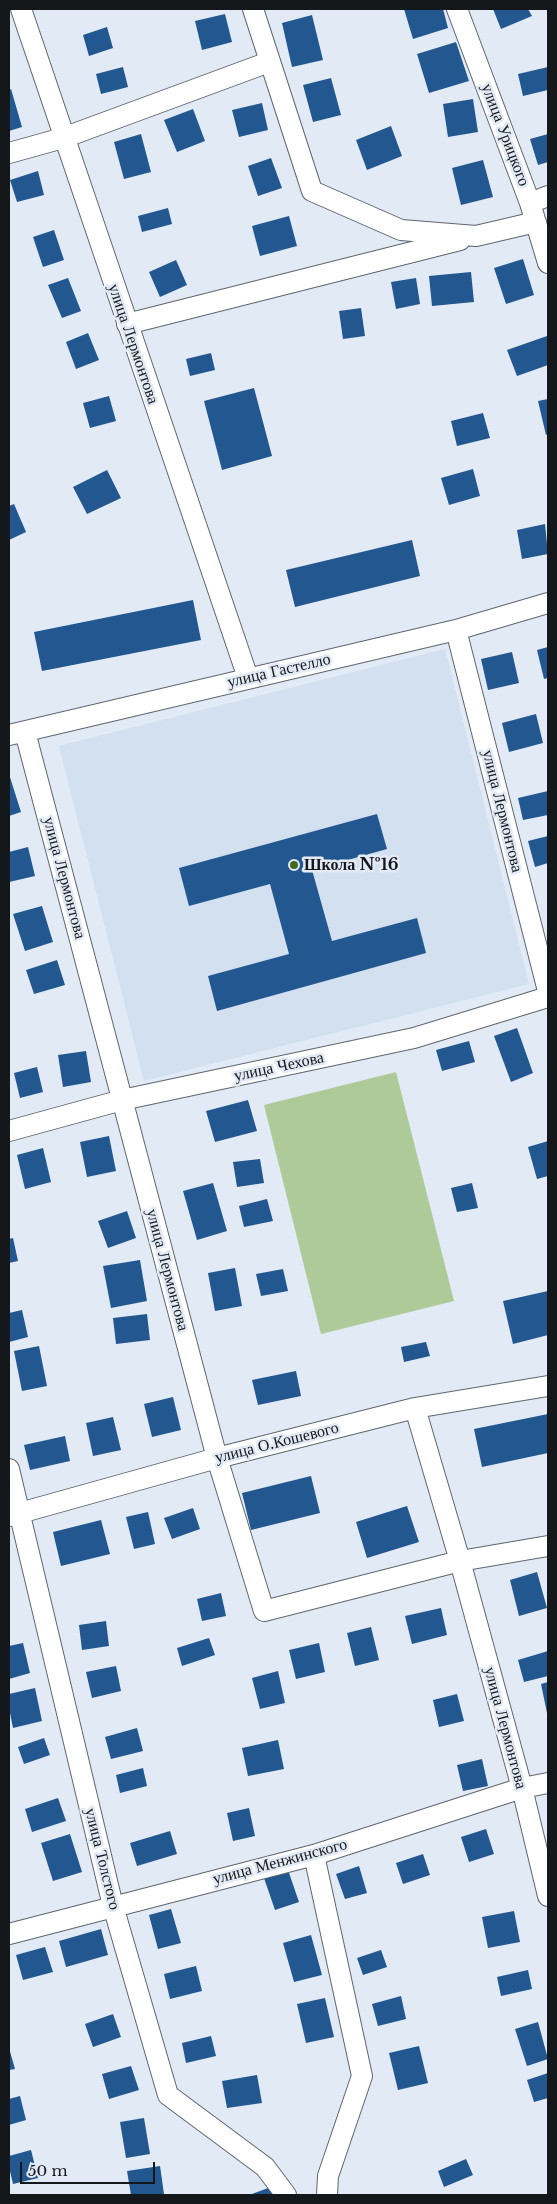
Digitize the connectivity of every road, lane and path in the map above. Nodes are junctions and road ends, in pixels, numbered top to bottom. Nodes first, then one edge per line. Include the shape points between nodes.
1 (21, 9) edge
2 (253, 9) edge
3 (457, 9) edge
4 (269, 62) junction
5 (63, 138) junction
6 (9, 153) edge
7 (539, 200) edge
8 (536, 222) junction
9 (476, 236) junction
10 (548, 263) edge
11 (127, 324) junction
12 (548, 603) edge
13 (456, 630) junction
14 (248, 678) junction
15 (17, 733) edge
16 (548, 991) edge
17 (548, 997) edge
18 (122, 1100) junction
19 (9, 1131) edge
20 (548, 1386) edge
21 (415, 1408) junction
22 (216, 1458) junction
23 (9, 1469) edge
24 (14, 1515) edge
25 (548, 1546) edge
26 (460, 1561) junction
27 (548, 1783) edge
28 (522, 1788) junction
29 (314, 1855) junction
30 (548, 1896) edge
31 (113, 1906) junction
32 (9, 1934) edge
33 (286, 2195) edge
34 (327, 2195) edge

1 - 5 street, улица Лермонтова
2 - 4 street
3 - 7 street, улица Урицкого
4 - 5 street
4 - 9 street via 312,191 401,230
5 - 6 street
5 - 11 street, улица Лермонтова
7 - 8 street, улица Урицкого
8 - 9 street
8 - 10 street, улица Урицкого
9 - 11 street
11 - 14 street, улица Лермонтова
12 - 13 street, улица Гастелло
13 - 14 street, улица Гастелло
13 - 16 street, улица Лермонтова
14 - 15 street, улица Гастелло
15 - 18 street, улица Лермонтова
17 - 18 street, улица Чехова via 414,1038
18 - 19 street, улица Чехова
18 - 22 street, улица Лермонтова
20 - 21 street, улица О.Кошевого
21 - 22 street, улица О.Кошевого
21 - 26 street, улица Лермонтова
22 - 24 street, улица О.Кошевого
22 - 26 street, улица Лермонтова via 264,1610
23 - 24 street, улица Толстого
24 - 31 street, улица Толстого
25 - 26 street, улица Лермонтова
26 - 28 street, улица Лермонтова
27 - 28 street, улица Менжинского
28 - 29 street, улица Менжинского
28 - 30 street, улица Лермонтова
29 - 31 street, улица Менжинского
29 - 34 street via 362,2076 328,2176
31 - 32 street, улица Менжинского
31 - 33 street, улица Толстого via 168,2095 265,2167

